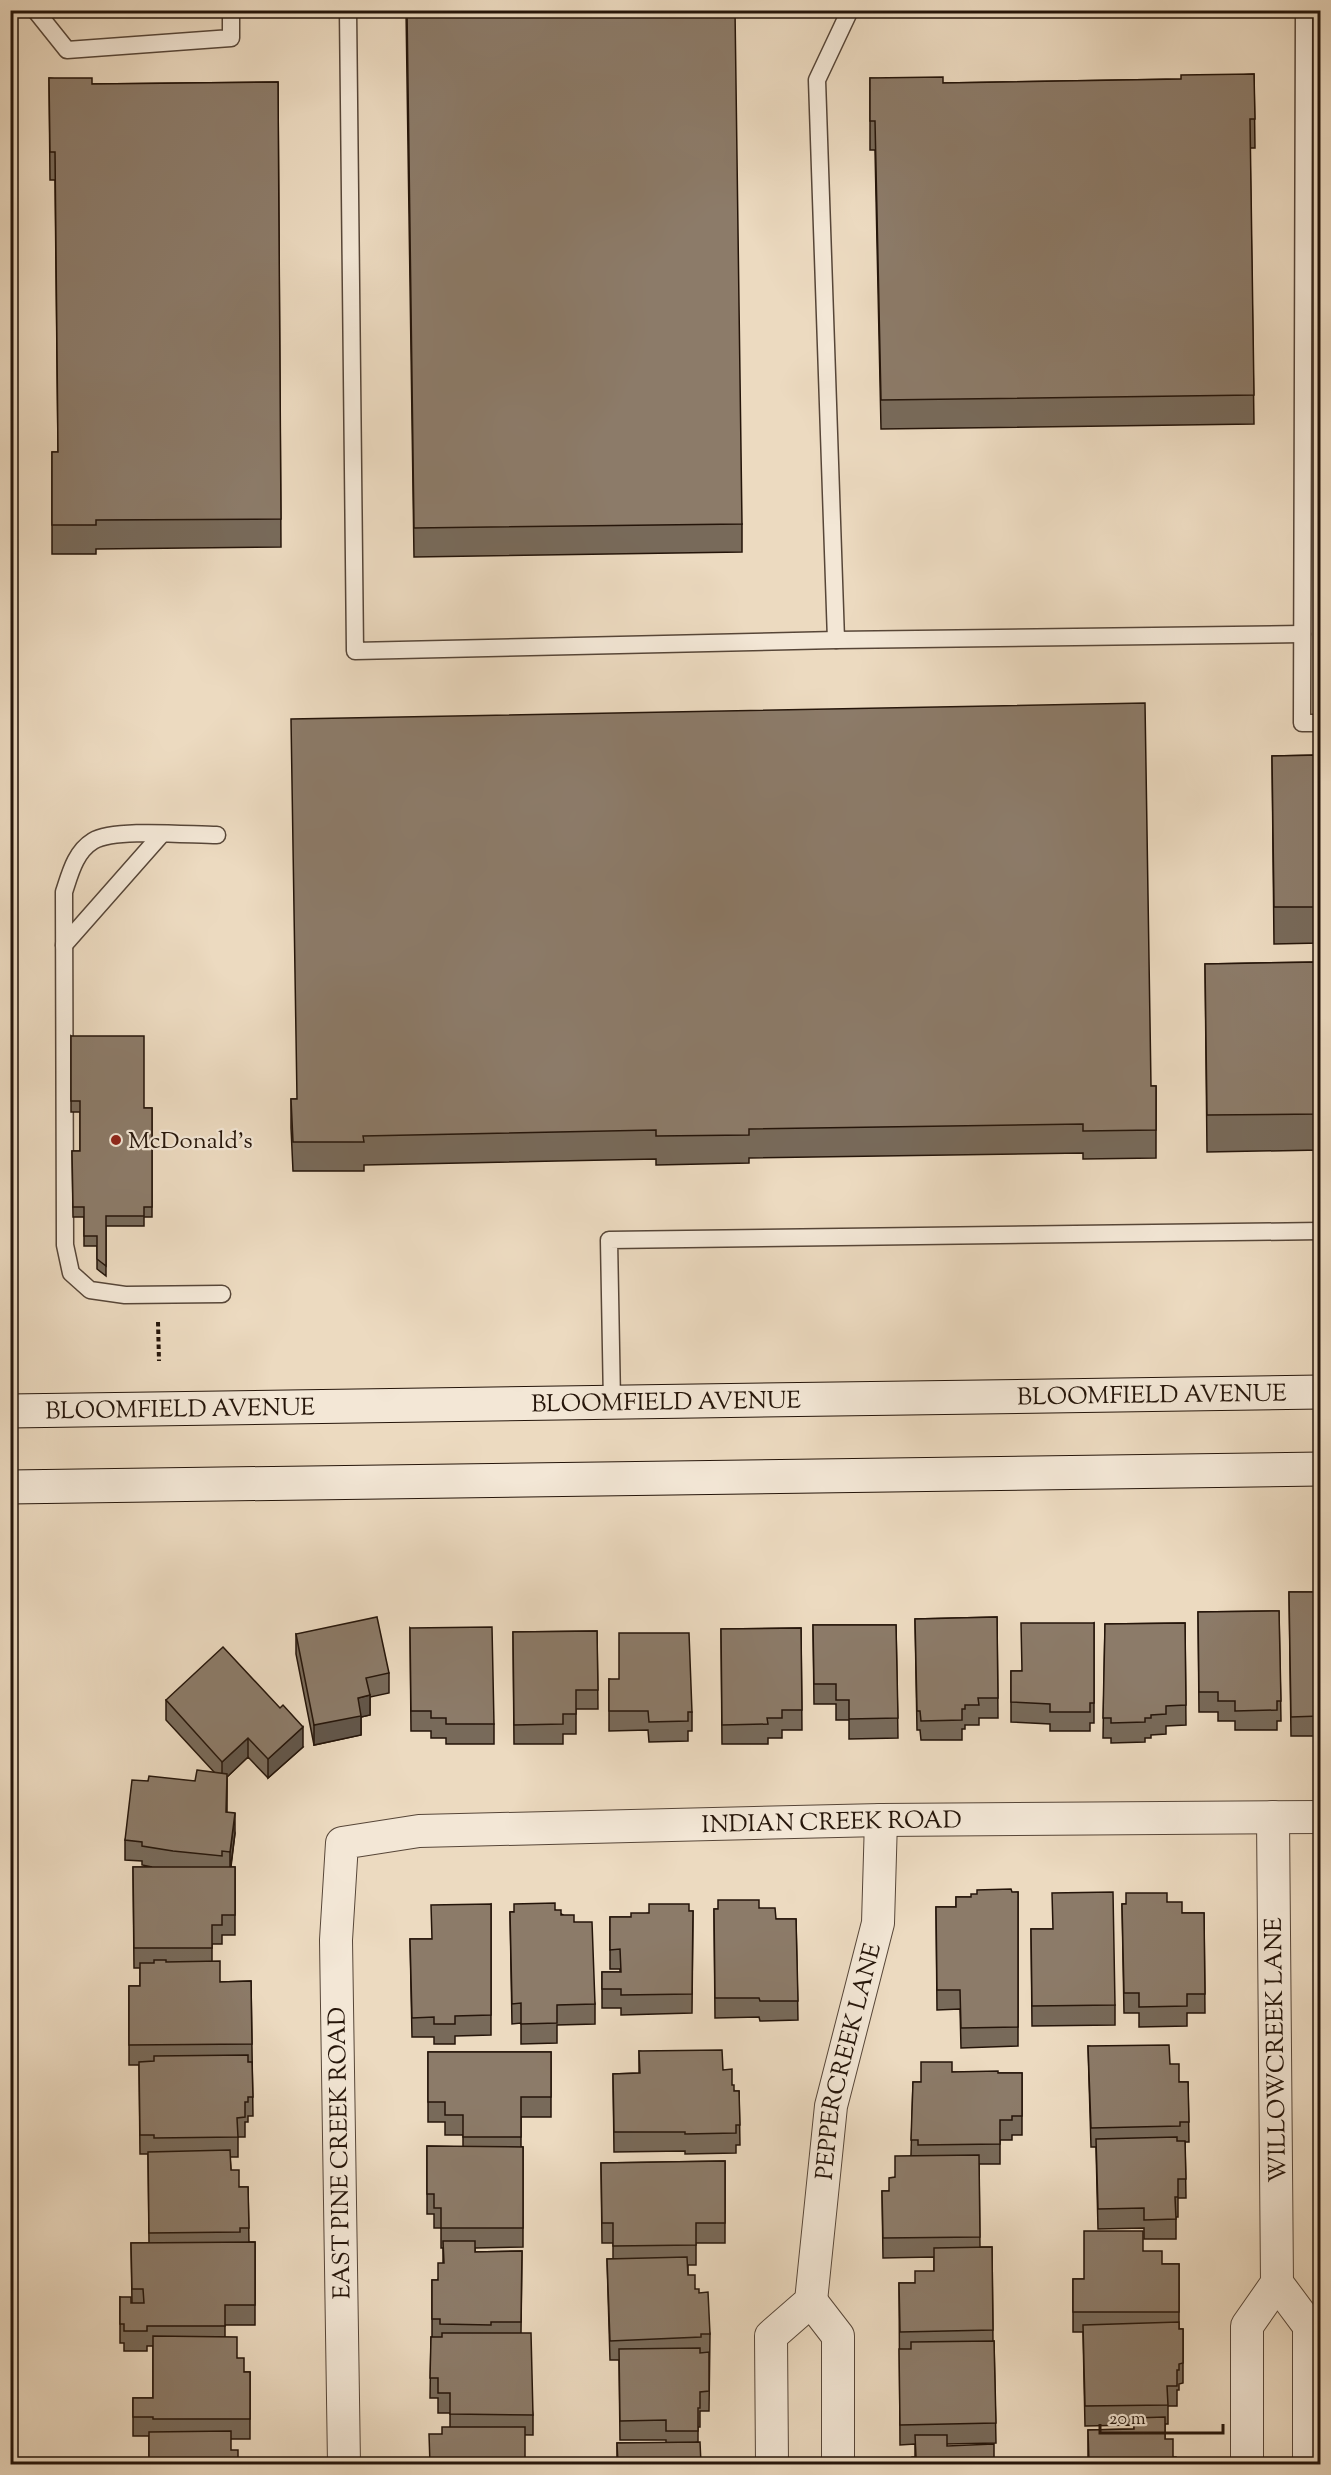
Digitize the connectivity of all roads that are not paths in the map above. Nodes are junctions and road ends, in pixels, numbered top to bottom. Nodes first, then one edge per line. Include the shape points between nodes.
1 (35, 10) edge
2 (231, 10) edge
3 (348, 10) edge
4 (850, 10) edge
5 (1304, 10) edge
6 (1302, 634) junction
7 (836, 640) junction
8 (1320, 723) edge
9 (161, 834) junction
10 (217, 834) dead end
11 (64, 945) junction
12 (1320, 1231) edge
13 (222, 1294) dead end
14 (1320, 1392) edge
15 (612, 1402) junction
16 (10, 1411) edge
17 (1320, 1469) edge
18 (10, 1487) edge
19 (1273, 1817) junction
20 (1320, 1817) edge
21 (881, 1820) junction
22 (342, 1843) joint
23 (1277, 2283) junction
24 (811, 2301) junction
25 (344, 2464) edge
26 (772, 2464) edge
27 (838, 2464) edge
28 (1247, 2464) edge
29 (1309, 2464) edge

1 - 2 lane via 67,50 231,38
3 - 7 lane via 355,651
4 - 7 lane via 817,80
5 - 6 lane
6 - 7 lane
6 - 8 lane via 1302,723
9 - 10 lane
9 - 11 lane
9 - 11 lane via 120,834 93,841 74,862 64,892
11 - 13 lane via 65,1245 71,1273 90,1290 125,1295
12 - 15 lane via 609,1240
14 - 15 main road, BLOOMFIELD AVENUE
15 - 16 main road, BLOOMFIELD AVENUE
17 - 18 main road
19 - 20 street, INDIAN CREEK ROAD
19 - 21 street, INDIAN CREEK ROAD
19 - 23 street, WILLOWCREEK LANE
21 - 22 street, INDIAN CREEK ROAD via 419,1831
21 - 24 street, PEPPERCREEK LANE via 878,1923 831,2106
22 - 25 street, EAST PINE CREEK ROAD via 336,1940
23 - 28 street via 1247,2326
23 - 29 street via 1309,2326
24 - 26 street via 771,2336
24 - 27 street via 838,2336

